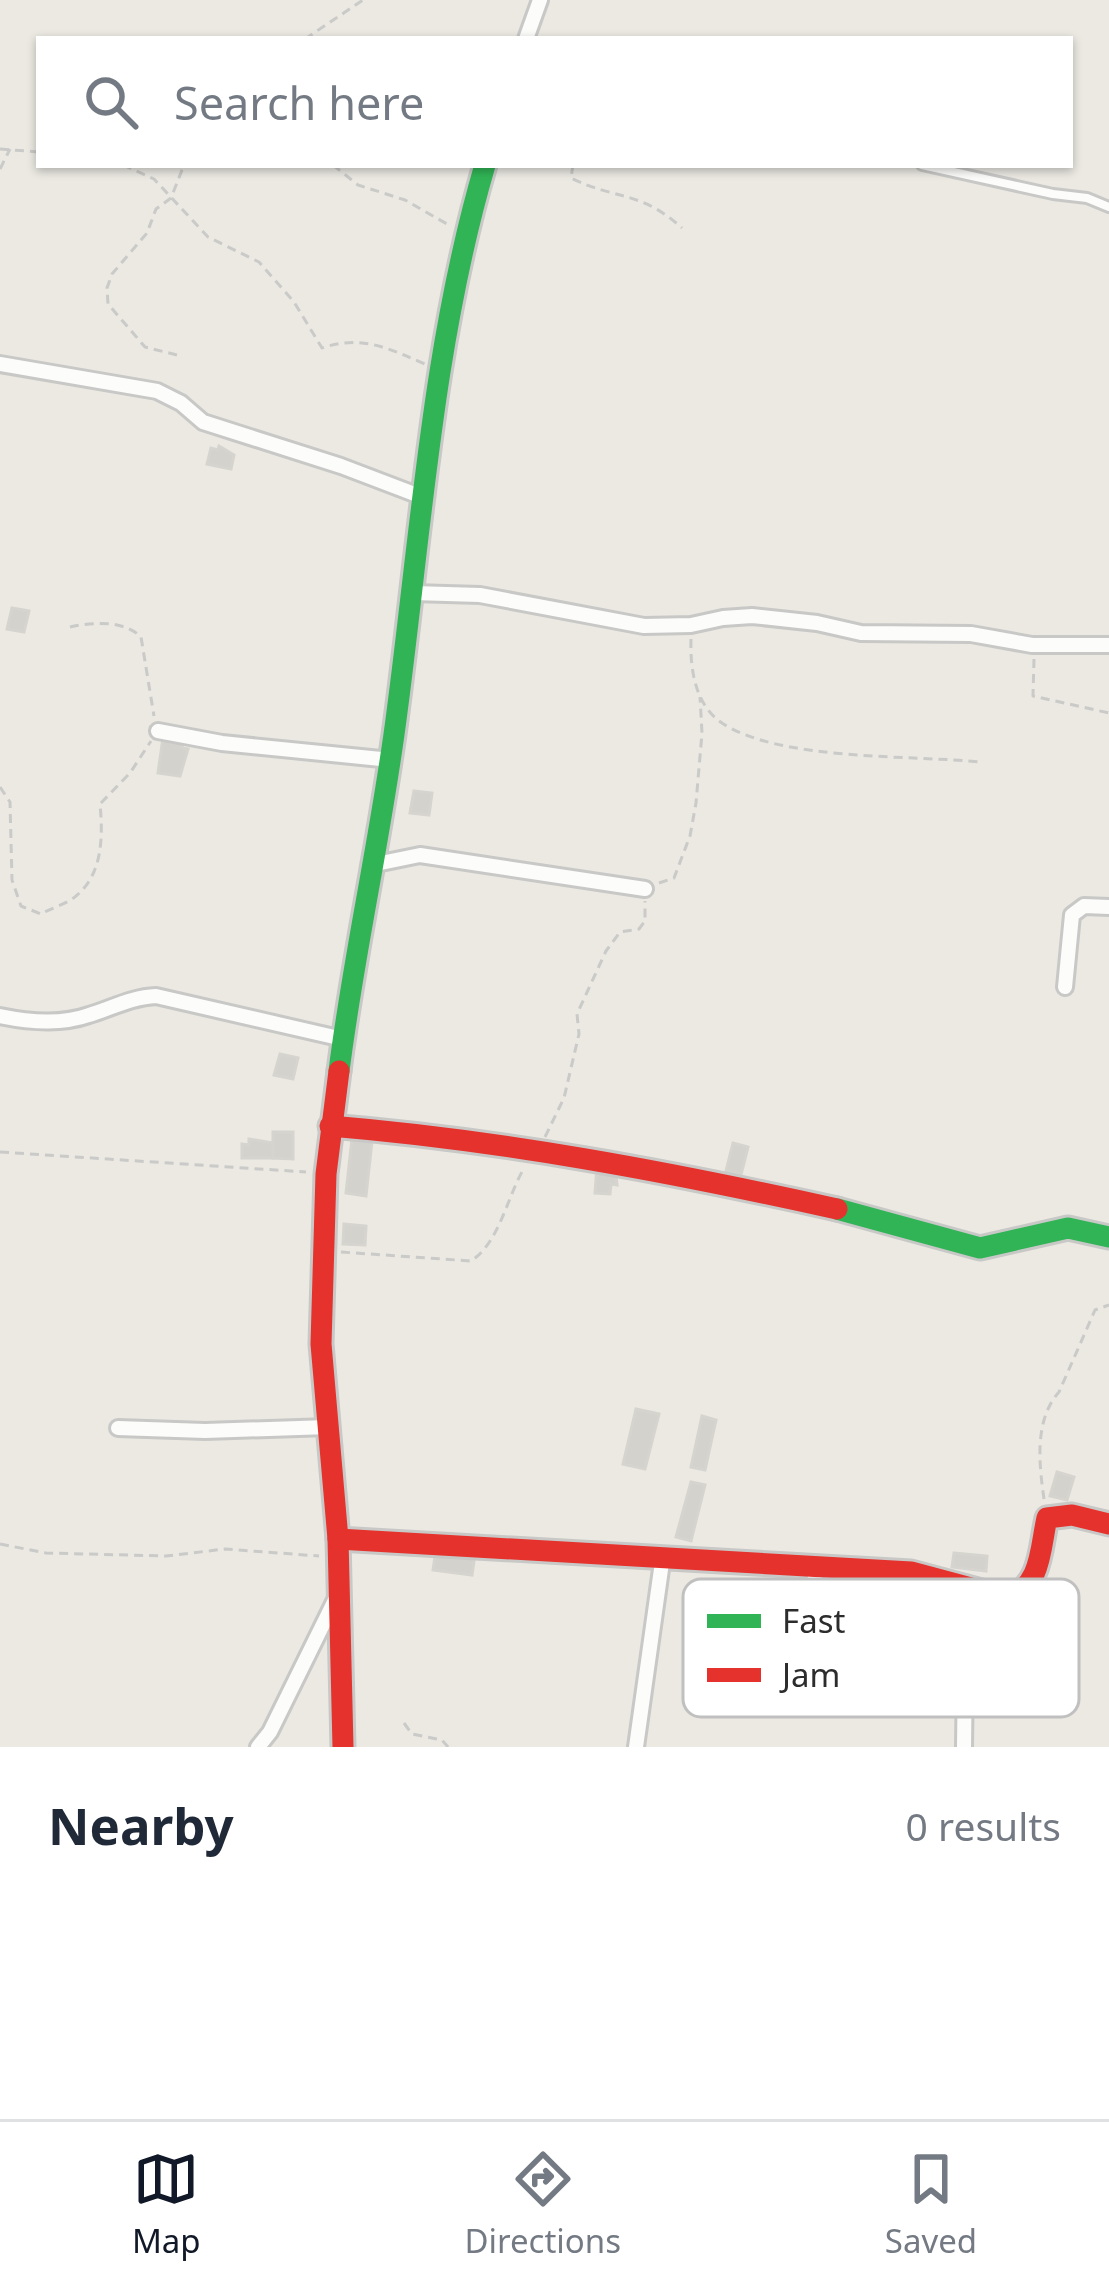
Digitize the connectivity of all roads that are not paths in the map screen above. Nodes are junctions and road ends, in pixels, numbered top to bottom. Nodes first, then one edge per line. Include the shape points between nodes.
1 (540, 0) edge
2 (527, 36) edge
3 (484, 168) edge
4 (935, 168) edge
5 (1109, 207) edge
6 (0, 364) edge
7 (425, 499) junction
8 (413, 593) junction
9 (1109, 645) edge
10 (158, 731) road end
11 (391, 760) junction
12 (376, 864) junction
13 (645, 889) road end
14 (1109, 907) edge
15 (1065, 987) dead end
16 (0, 1016) edge
17 (343, 1040) junction
18 (330, 1126) junction
19 (1109, 1237) edge
20 (328, 1427) junction
21 (118, 1428) dead end
22 (1109, 1524) edge
23 (338, 1550) junction
24 (662, 1556) junction
25 (816, 1567) junction
26 (815, 1579) edge
27 (937, 1579) edge
28 (1032, 1579) edge
29 (338, 1594) junction
30 (964, 1717) edge
31 (258, 1747) edge
32 (343, 1747) edge
33 (636, 1747) edge
34 (964, 1747) edge

1 - 2 street
3 - 7 street via 466,230
4 - 5 lane
6 - 7 street via 157,391 203,422
7 - 8 street
8 - 9 street via 480,595 644,626 782,618 861,633
8 - 11 street
10 - 11 street
11 - 12 street
12 - 13 street via 420,855
12 - 17 street
14 - 15 street via 1084,906 1072,915
16 - 17 street via 69,1020 156,996
17 - 18 street
18 - 19 street via 538,1151 754,1190 980,1248 1068,1228
18 - 20 street via 321,1344
20 - 21 street
20 - 23 street
22 - 28 street via 1047,1518
23 - 24 street
23 - 29 street
24 - 25 street
24 - 33 street
25 - 26 street
25 - 27 street
29 - 31 street
29 - 32 street
30 - 34 street

